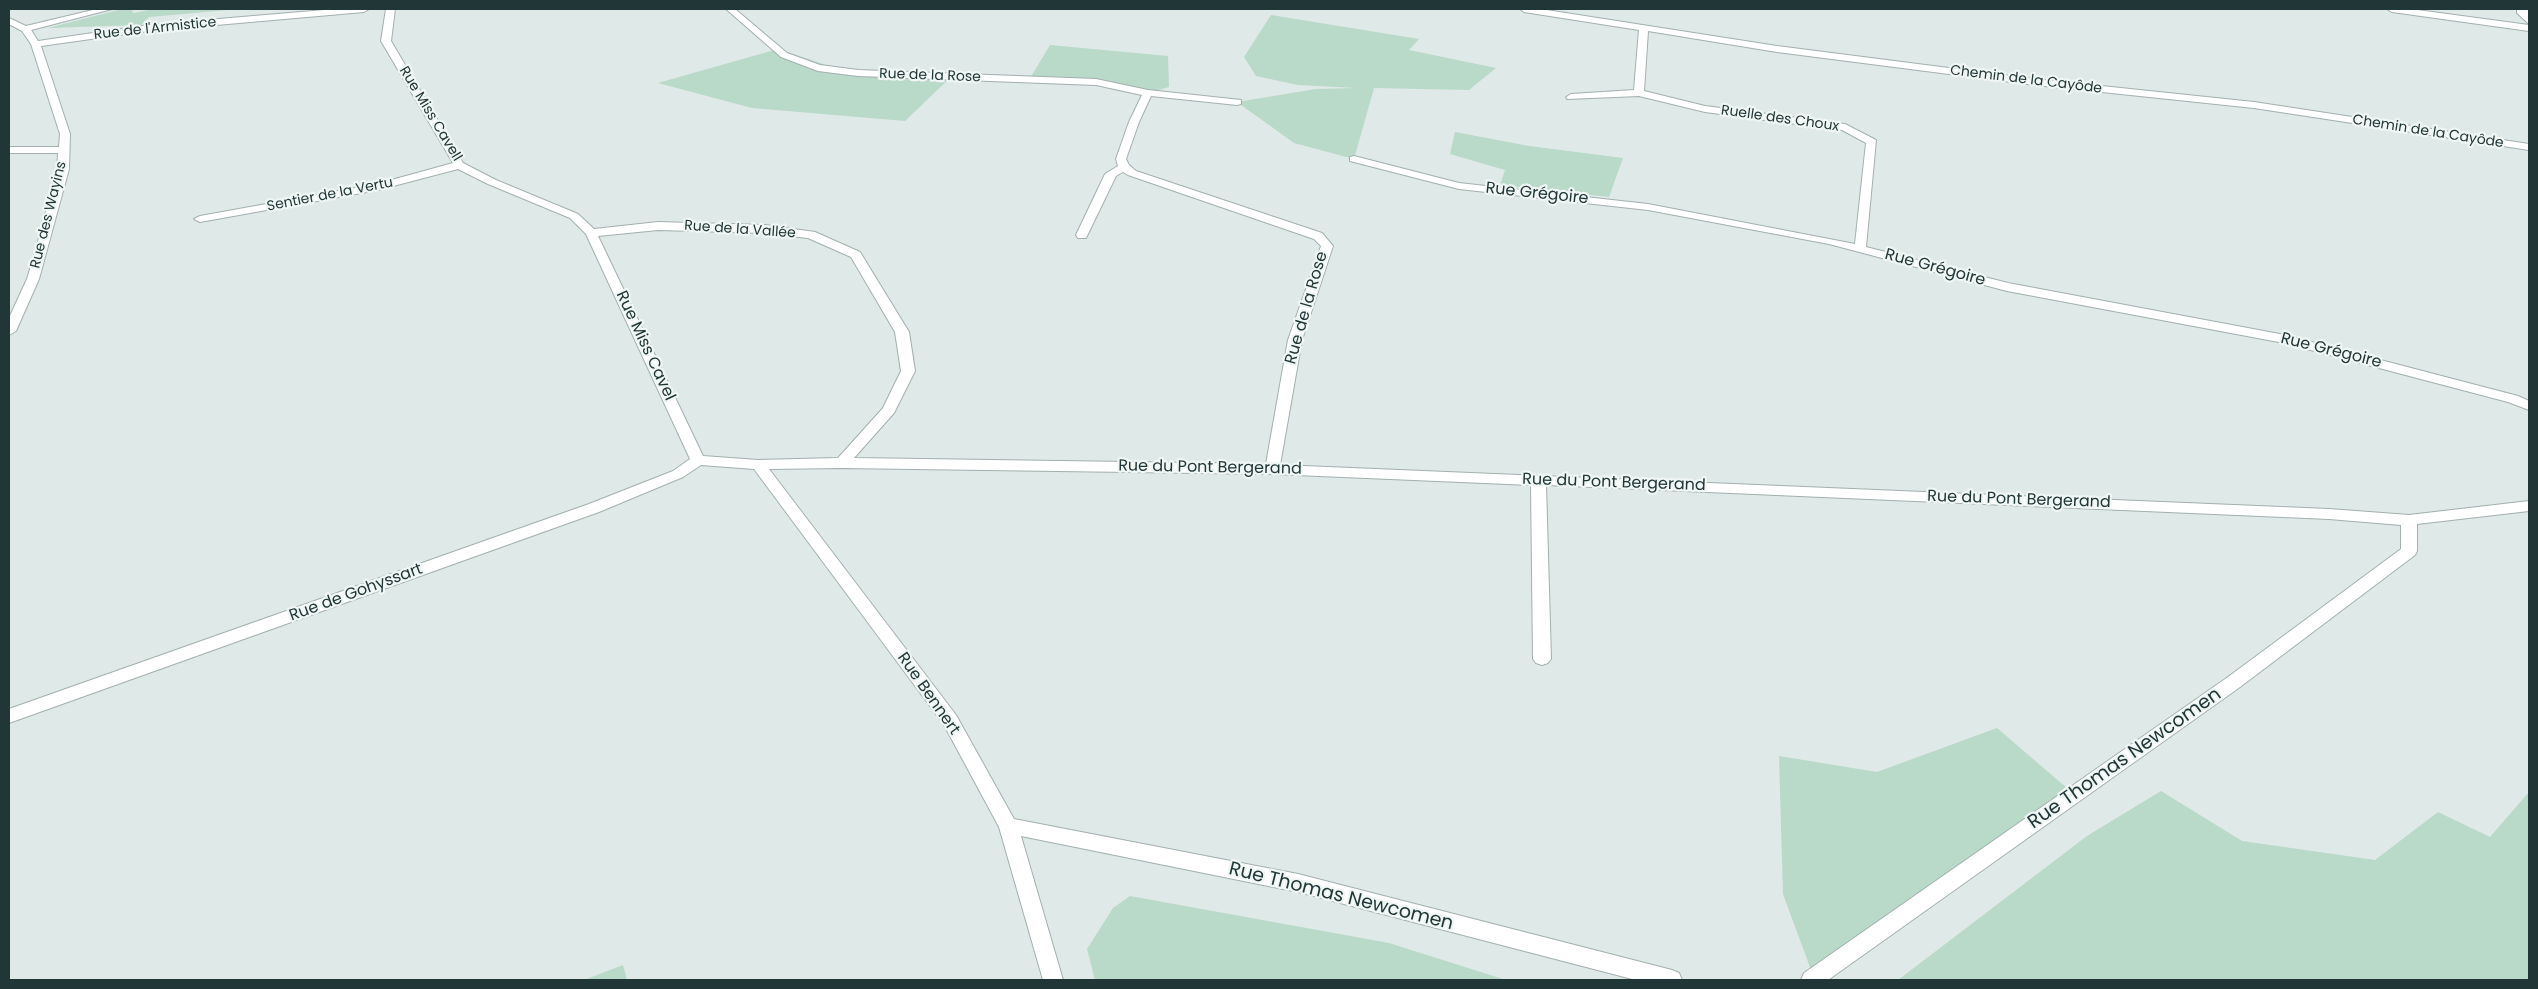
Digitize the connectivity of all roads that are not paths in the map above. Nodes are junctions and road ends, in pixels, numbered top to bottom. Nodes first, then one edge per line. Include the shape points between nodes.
1 (107, 9) edge
2 (364, 9) edge
3 (390, 9) edge
4 (730, 9) edge
5 (1524, 9) edge
6 (2392, 9) edge
7 (2529, 12) edge
8 (9, 21) edge
9 (2529, 21) edge
10 (1644, 28) junction
11 (2529, 28) edge
12 (25, 29) junction
13 (36, 44) junction
14 (1148, 93) junction
15 (1639, 93) junction
16 (1571, 97) dead end
17 (1237, 102) dead end
18 (2529, 147) edge
19 (9, 150) edge
20 (64, 150) junction
21 (1354, 159) dead end
22 (459, 165) junction
23 (1124, 167) junction
24 (200, 219) dead end
25 (591, 233) junction
26 (1082, 234) dead end
27 (1860, 249) junction
28 (9, 331) edge
29 (2529, 406) edge
30 (698, 460) junction
31 (842, 463) junction
32 (758, 465) junction
33 (1272, 469) junction
34 (1538, 480) junction
35 (2529, 506) edge
36 (2408, 520) junction
37 (1542, 658) dead end
38 (9, 716) edge
39 (1008, 826) junction
40 (1054, 980) edge
41 (1672, 980) edge
42 (1810, 980) edge

1 - 12 street
2 - 13 street, Rue de l'Armistice via 148,28
3 - 22 street, Rue Miss Cavell via 386,41
4 - 14 street, Rue de la Rose via 784,55 818,68 858,73 1096,82
5 - 10 street, Chemin de la Cayôde
6 - 11 street
7 - 9 street via 2520,11
8 - 12 street, Rue des Wayins
10 - 15 street
10 - 18 street, Chemin de la Cayôde via 1777,49 2016,79 2254,104
12 - 13 street, Rue des Wayins
13 - 20 street, Rue des Wayins via 63,124
14 - 17 street, Rue de la Rose
14 - 23 street via 1121,159
15 - 16 street, Ruelle des Choux
15 - 27 street, Ruelle des Choux via 1704,109 1845,127 1872,142
19 - 20 street
20 - 28 street, Rue des Wayins via 63,169 33,279
21 - 27 street, Rue Grégoire via 1459,186 1648,207
22 - 24 street, Sentier de la Vertu via 378,187
22 - 25 street, Rue Miss Cavell via 574,216
23 - 26 street via 1111,174
23 - 33 street, Rue de la Rose via 1132,173 1318,236 1327,246 1294,340
25 - 30 street, Rue Miss Cavel
25 - 31 street, Rue de la Vallée via 658,226 765,229 811,236 856,255 902,332 908,371 889,410
27 - 29 street, Rue Grégoire via 2007,287 2285,339 2513,398
30 - 32 street, Rue du Pont Bergerand
30 - 38 street, Rue de Gohyssart via 678,474 594,508
31 - 32 street, Rue du Pont Bergerand
31 - 33 street, Rue du Pont Bergerand
32 - 39 street, Rue Bennert via 950,720
33 - 34 street, Rue du Pont Bergerand
34 - 36 street, Rue du Pont Bergerand
34 - 37 street
35 - 36 street, Rue du Pont Bergerand
36 - 42 street, Rue Thomas Newcomen via 2409,551 2234,682
39 - 40 street, Rue Bennert
39 - 41 street, Rue Thomas Newcomen via 1298,883

